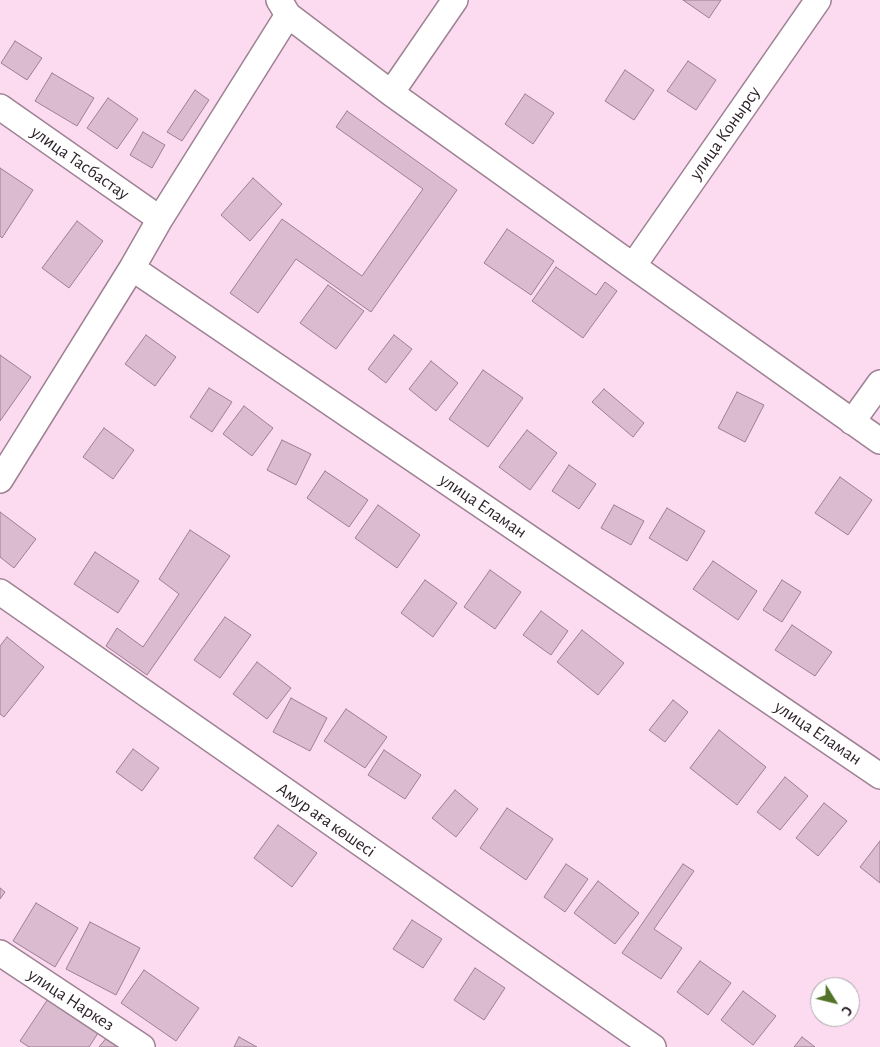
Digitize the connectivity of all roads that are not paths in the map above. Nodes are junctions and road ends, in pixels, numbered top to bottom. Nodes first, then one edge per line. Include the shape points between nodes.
1 (455, 0) edge
2 (818, 0) edge
3 (284, 7) edge
4 (391, 93) junction
5 (0, 107) edge
6 (160, 219) junction
7 (633, 266) junction
8 (132, 268) junction
9 (880, 383) edge
10 (852, 422) junction
11 (880, 441) edge
12 (0, 480) edge
13 (0, 592) edge
14 (880, 776) edge
15 (0, 954) edge
16 (142, 1047) edge
17 (653, 1047) edge

1 - 4 street
2 - 7 street, улица Конырсу
3 - 4 street
3 - 6 street
4 - 7 street
5 - 6 street, улица Тасбастау
6 - 8 street
7 - 10 street
8 - 12 street
8 - 14 street, улица Еламан
9 - 10 street
10 - 11 street
13 - 17 street, Амур аға көшесі
15 - 16 street, улица Наркез

